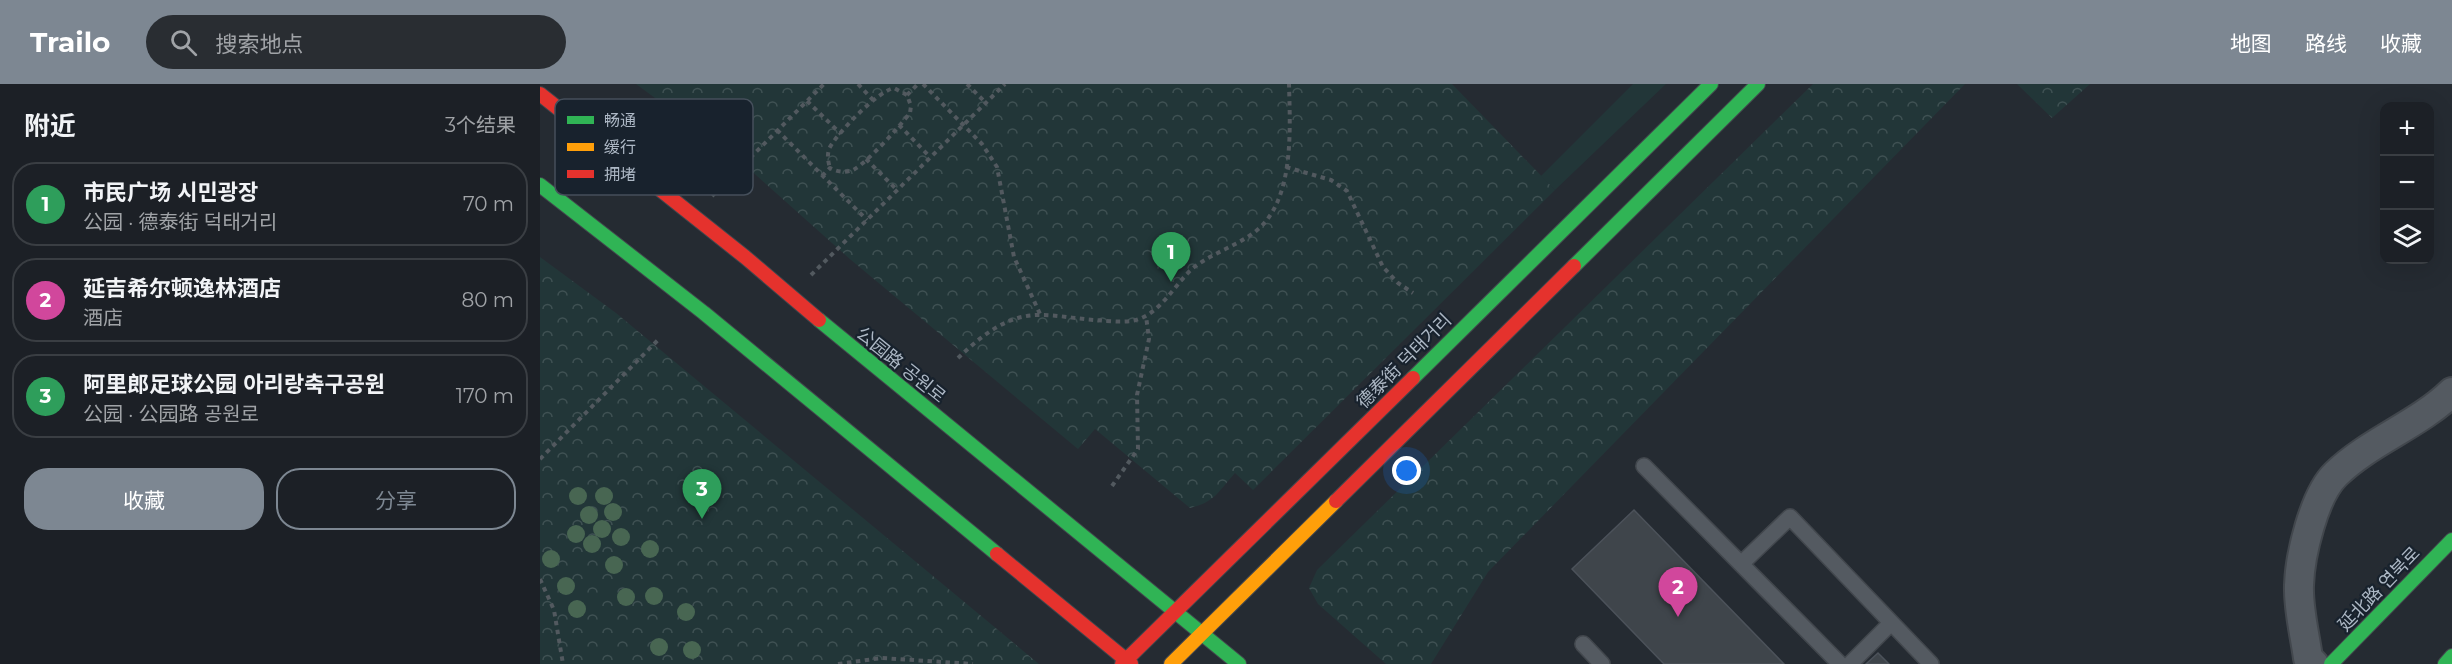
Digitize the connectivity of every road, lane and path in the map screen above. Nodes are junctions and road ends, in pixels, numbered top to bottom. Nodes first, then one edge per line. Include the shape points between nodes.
1 (824, 84) edge
2 (858, 84) edge
3 (918, 84) edge
4 (923, 84) edge
5 (967, 84) edge
6 (1005, 84) edge
7 (1289, 84) edge
8 (1711, 84) edge
9 (1758, 84) edge
10 (540, 94) edge
11 (907, 95) junction
12 (807, 101) junction
13 (874, 101) junction
14 (986, 103) junction
15 (555, 106) edge
16 (963, 124) junction
17 (899, 125) junction
18 (777, 130) junction
19 (841, 134) junction
20 (753, 154) edge
21 (930, 157) junction
22 (866, 159) junction
23 (1286, 167) junction
24 (830, 168) junction
25 (822, 176) junction
26 (540, 184) edge
27 (897, 190) junction
28 (667, 195) edge
29 (712, 195) edge
30 (695, 217) junction
31 (867, 220) junction
32 (1413, 293) dead end
33 (790, 297) junction
34 (1040, 315) junction
35 (1146, 316) junction
36 (659, 339) dead end
37 (958, 358) dead end
38 (2452, 392) edge
39 (540, 459) edge
40 (1644, 466) dead end
41 (1112, 486) dead end
42 (2452, 540) edge
43 (1741, 564) junction
44 (540, 579) edge
45 (1176, 612) junction
46 (1891, 623) junction
47 (1202, 634) junction
48 (1583, 644) dead end
49 (2452, 656) edge
50 (1126, 663) edge
51 (563, 664) edge
52 (838, 664) edge
53 (973, 664) edge
54 (1171, 664) edge
55 (1239, 664) edge
56 (1602, 664) edge
57 (1840, 664) edge
58 (1850, 664) edge
59 (1931, 664) edge
60 (2314, 664) edge
61 (2331, 664) edge
62 (2445, 664) edge

1 - 12 path
2 - 13 path
3 - 11 path
4 - 16 path
5 - 14 path
6 - 14 path
7 - 23 path
8 - 45 main road, 德泰街 덕태거리
9 - 47 main road
10 - 15 main road, 公园路 공원로
11 - 13 path via 888,89
11 - 17 path via 910,113
12 - 18 path
12 - 19 path
13 - 19 path
14 - 16 path
16 - 21 path
16 - 34 path via 997,167 1014,257
17 - 21 path
17 - 22 path
18 - 20 path
18 - 25 path
19 - 24 path via 829,151
21 - 27 path
22 - 24 path via 849,171
22 - 27 path
23 - 32 path via 1331,180 1347,191 1383,267
23 - 35 path via 1266,222 1250,236 1194,268
24 - 25 path
25 - 31 path
26 - 50 main road via 670,285
27 - 31 path
28 - 30 main road, 公园路 공원로
29 - 30 path
30 - 33 main road, 公园路 공원로
31 - 33 path
33 - 45 main road, 公园路 공원로
34 - 35 path via 1129,321
34 - 37 path via 1000,325
35 - 41 path via 1149,339 1137,395 1138,449
36 - 39 path
38 - 60 street via 2419,419 2335,474 2322,494 2305,544 2299,586 2308,658
40 - 43 lane
42 - 61 main road, 延北路 연북로
43 - 46 lane via 1790,517
43 - 57 lane
44 - 51 path via 554,610
45 - 47 main road, 公园路 공원로
45 - 50 main road, 德泰街 덕태거리
46 - 58 lane
46 - 59 lane
47 - 54 main road
47 - 55 main road, 公园路 공원로
48 - 56 lane
49 - 62 main road
52 - 53 path via 882,658

